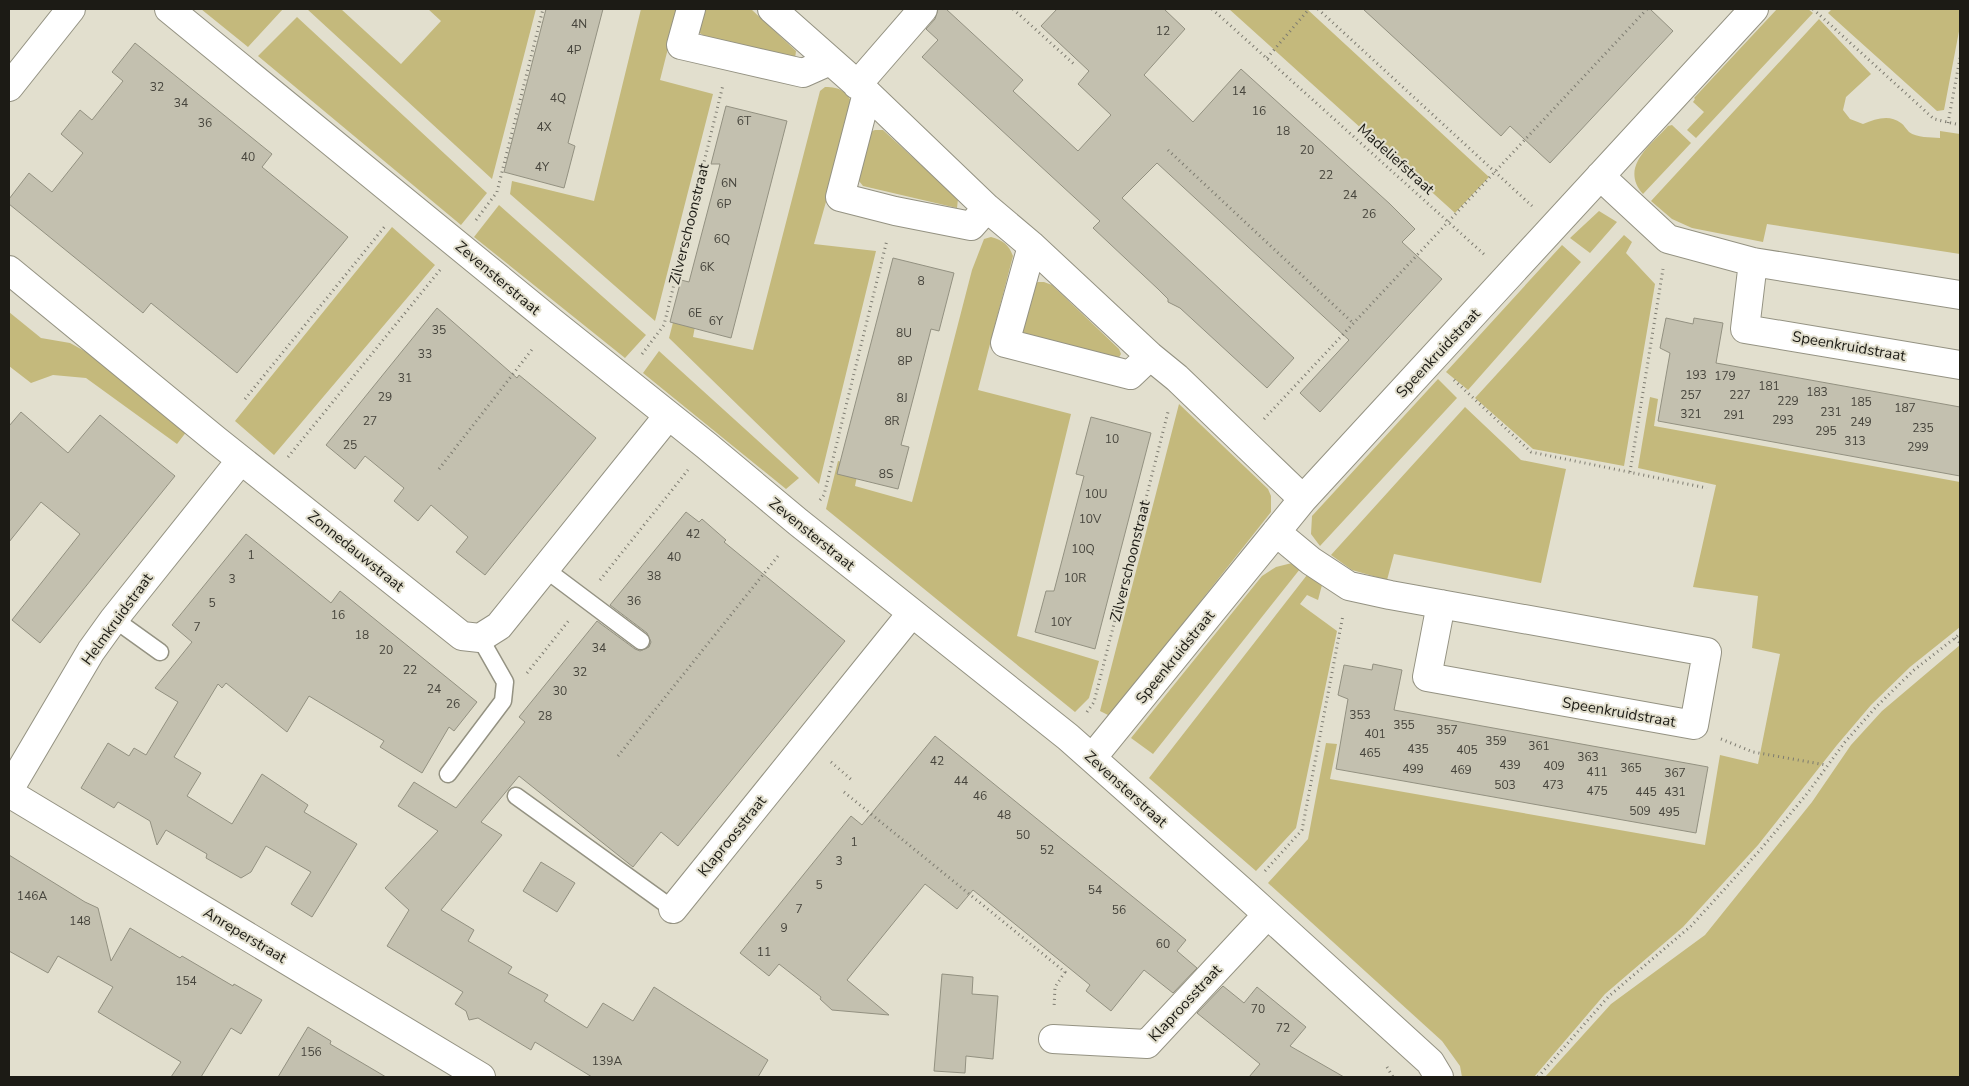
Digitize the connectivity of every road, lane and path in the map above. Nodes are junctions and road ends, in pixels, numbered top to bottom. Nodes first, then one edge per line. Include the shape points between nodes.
1 (71, 9) edge
2 (169, 9) edge
3 (543, 9) edge
4 (691, 9) edge
5 (772, 9) edge
6 (923, 9) edge
7 (1013, 9) edge
8 (1212, 9) edge
9 (1309, 9) edge
10 (1318, 9) edge
11 (1647, 9) edge
12 (1754, 9) edge
13 (1813, 9) edge
14 (730, 58) junction
15 (1267, 58) junction
16 (1960, 58) edge
17 (830, 61) junction
18 (1075, 65) dead end
19 (9, 87) edge
20 (862, 89) junction
21 (1948, 123) junction
22 (1960, 125) edge
23 (1168, 150) dead end
24 (1494, 172) junction
25 (1600, 176) junction
26 (496, 192) dead end
27 (988, 208) junction
28 (895, 211) junction
29 (1448, 221) junction
30 (387, 223) dead end
31 (1554, 227) junction
32 (1668, 239) junction
33 (1032, 246) junction
34 (1753, 262) junction
35 (442, 267) dead end
36 (9, 270) edge
37 (1509, 277) junction
38 (1960, 295) edge
39 (552, 322) junction
40 (1353, 323) junction
41 (1150, 356) junction
42 (1431, 359) junction
43 (1960, 365) edge
44 (1177, 378) junction
45 (622, 379) junction
46 (244, 399) dead end
47 (668, 416) junction
48 (1243, 441) junction
49 (708, 446) junction
50 (241, 460) junction
51 (439, 469) dead end
52 (1630, 472) junction
53 (268, 481) junction
54 (1707, 488) dead end
55 (1303, 499) junction
56 (798, 522) junction
57 (1276, 532) junction
58 (778, 556) dead end
59 (545, 569) junction
60 (1349, 586) junction
61 (585, 600) junction
62 (1441, 604) junction
63 (911, 614) junction
64 (114, 619) junction
65 (1960, 634) edge
66 (480, 638) junction
67 (1955, 638) junction
68 (641, 641) dead end
69 (1960, 643) edge
70 (160, 652) dead end
71 (505, 682) junction
72 (1689, 725) junction
73 (1068, 737) junction
74 (618, 756) dead end
75 (1092, 758) junction
76 (1827, 765) junction
77 (448, 774) dead end
78 (9, 792) edge
79 (844, 792) dead end
80 (516, 796) dead end
81 (1245, 894) junction
82 (673, 908) joint
83 (1267, 915) junction
84 (1053, 1039) joint
85 (481, 1077) edge
86 (1438, 1077) edge
87 (1538, 1077) edge

1 - 19 street
2 - 39 street, Zevensterstraat
3 - 26 path
4 - 14 street via 681,45
5 - 17 street
6 - 20 street
7 - 18 path
8 - 15 path, Madeliefstraat
9 - 15 path
10 - 24 path
11 - 24 path
12 - 25 street, Speenkruidstraat
13 - 21 path via 1934,119
14 - 17 street via 803,73
14 - 45 path, Zilverschoonstraat via 664,325
15 - 29 path, Madeliefstraat
16 - 21 path
17 - 20 street
20 - 27 street
20 - 28 street via 840,197
21 - 22 path
23 - 40 path
24 - 29 path
24 - 31 path
25 - 31 street, Speenkruidstraat
25 - 32 street
27 - 28 street via 971,226
27 - 33 street
28 - 56 path via 824,495
29 - 37 path, Madeliefstraat
29 - 40 path
30 - 46 path
31 - 37 street, Speenkruidstraat
32 - 34 street
32 - 52 path
33 - 41 street
33 - 41 street via 1005,343 1130,375
34 - 38 street
34 - 43 street, Speenkruidstraat via 1745,329
35 - 53 path
36 - 50 street, Zonnedauwstraat
37 - 42 street, Speenkruidstraat
39 - 45 street, Zevensterstraat
39 - 51 path
40 - 48 path
41 - 44 street
42 - 52 path via 1531,452
42 - 55 street, Speenkruidstraat
44 - 48 street
44 - 73 path, Zilverschoonstraat via 1094,702
45 - 47 street, Zevensterstraat
47 - 49 street, Zevensterstraat
47 - 59 street
48 - 55 street
49 - 56 street, Zevensterstraat
49 - 61 path
50 - 53 street, Zonnedauwstraat
50 - 64 street, Helmkruidstraat
52 - 54 path
53 - 66 street, Zonnedauwstraat via 462,636
55 - 57 street, Speenkruidstraat
56 - 63 street, Zevensterstraat
57 - 60 street, Speenkruidstraat
57 - 75 street, Speenkruidstraat
58 - 74 path
59 - 61 lane
59 - 66 street via 498,626
60 - 62 street, Speenkruidstraat
60 - 81 path via 1302,830
61 - 68 lane
61 - 71 path via 521,680
62 - 72 street, Speenkruidstraat via 1427,677
62 - 72 street, Speenkruidstraat via 1707,652 1694,725
63 - 73 street, Zevensterstraat
63 - 82 street, Klaproosstraat
64 - 70 lane
64 - 78 street, Helmkruidstraat via 91,651
65 - 67 path
66 - 71 lane
67 - 69 path
67 - 76 path via 1876,706
71 - 77 lane via 503,701
72 - 76 path via 1753,752
73 - 75 street, Zevensterstraat
75 - 81 street, Zevensterstraat
76 - 87 path via 1761,849 1697,919 1608,996
78 - 85 street, Anreperstraat
79 - 84 path via 1065,972 1055,987
80 - 82 lane, Klaproosstraat
81 - 83 street, Zevensterstraat
83 - 84 street, Klaproosstraat via 1147,1044
83 - 86 street, Zevensterstraat via 1430,1062

